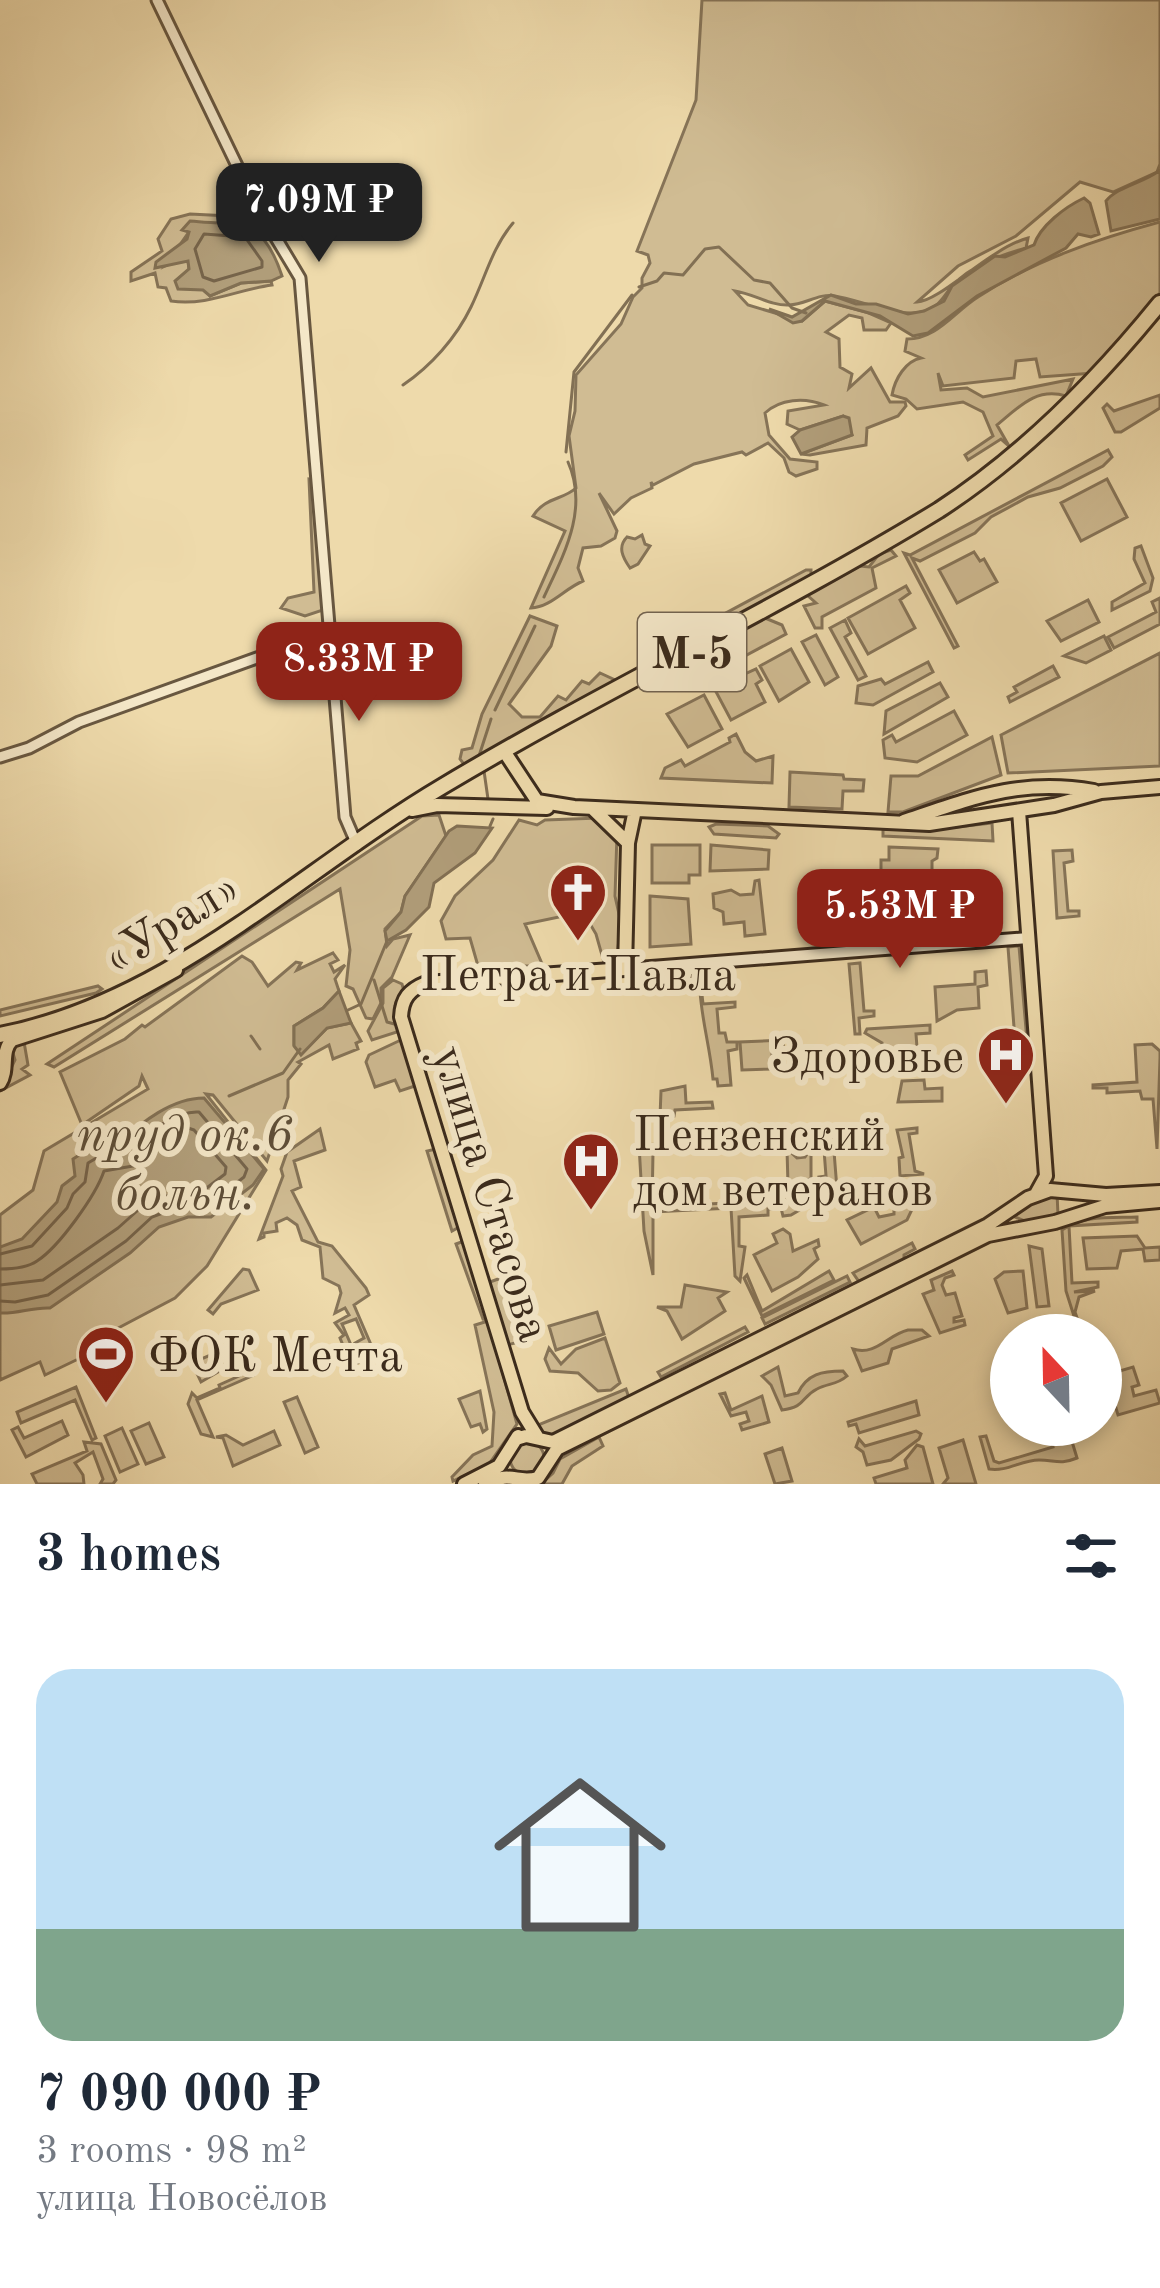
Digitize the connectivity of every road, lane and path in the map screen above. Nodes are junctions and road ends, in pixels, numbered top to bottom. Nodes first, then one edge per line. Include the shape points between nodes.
1 (157, 0) edge
2 (1160, 306) edge
3 (892, 540) junction
4 (329, 632) junction
5 (507, 755) junction
6 (0, 757) edge
7 (1058, 784) junction
8 (1160, 787) edge
9 (442, 789) junction
10 (1101, 792) junction
11 (529, 801) junction
12 (962, 802) junction
13 (1061, 803) junction
14 (467, 806) junction
15 (592, 808) junction
16 (635, 810) junction
17 (1019, 811) junction
18 (406, 812) junction
19 (967, 820) junction
20 (896, 823) junction
21 (361, 841) junction
22 (628, 843) junction
23 (1028, 938) junction
24 (180, 967) junction
25 (625, 970) junction
26 (0, 1036) edge
27 (0, 1083) edge
28 (1046, 1177) junction
29 (1058, 1189) junction
30 (1082, 1193) junction
31 (1036, 1194) junction
32 (1160, 1197) edge
33 (1018, 1205) junction
34 (1079, 1214) junction
35 (1024, 1227) junction
36 (859, 1294) junction
37 (662, 1392) junction
38 (522, 1412) junction
39 (516, 1439) junction
40 (540, 1440) junction
41 (505, 1457) junction
42 (550, 1457) junction
43 (513, 1475) junction
44 (464, 1484) edge
45 (485, 1484) edge

1 - 4 street via 300,278
2 - 3 highway, М-5 via 1088,391 991,477
3 - 5 highway, М-5
3 - 5 highway, М-5
4 - 6 street
4 - 21 street via 345,817
5 - 9 highway, М-5
5 - 11 main road
7 - 10 main road
7 - 12 main road
7 - 13 main road
8 - 10 main road
9 - 14 main road via 445,800
9 - 18 highway, М-5
9 - 21 highway, М-5
10 - 13 main road
11 - 14 main road
11 - 15 main road
12 - 19 main road via 958,814
12 - 20 main road
13 - 17 main road
14 - 18 main road
15 - 16 main road
15 - 22 main road
16 - 20 main road
16 - 22 main road
17 - 19 main road
17 - 23 main road
18 - 21 highway, М-5
19 - 20 main road
21 - 24 highway, «Урал» / М-5
21 - 26 highway, «Урал» / М-5 via 133,991
22 - 25 main road
23 - 25 main road
23 - 28 main road
24 - 26 highway, «Урал» / М-5 via 86,1016
24 - 27 main road via 102,1012 12,1040
25 - 38 main road, улица Стасова via 426,983 406,996 401,1017
28 - 29 main road
28 - 31 main road
29 - 30 main road
29 - 31 main road
30 - 32 main road
30 - 34 main road
31 - 33 main road
32 - 34 main road
33 - 35 main road via 1011,1216
33 - 36 main road
34 - 35 main road
35 - 36 main road
36 - 37 main road
37 - 40 main road via 553,1442
37 - 42 main road
38 - 39 main road, улица Стасова
38 - 40 main road, улица Стасова
39 - 40 main road
39 - 41 main road
40 - 42 main road
41 - 43 main road
41 - 44 main road
42 - 43 main road via 538,1478
43 - 45 main road

